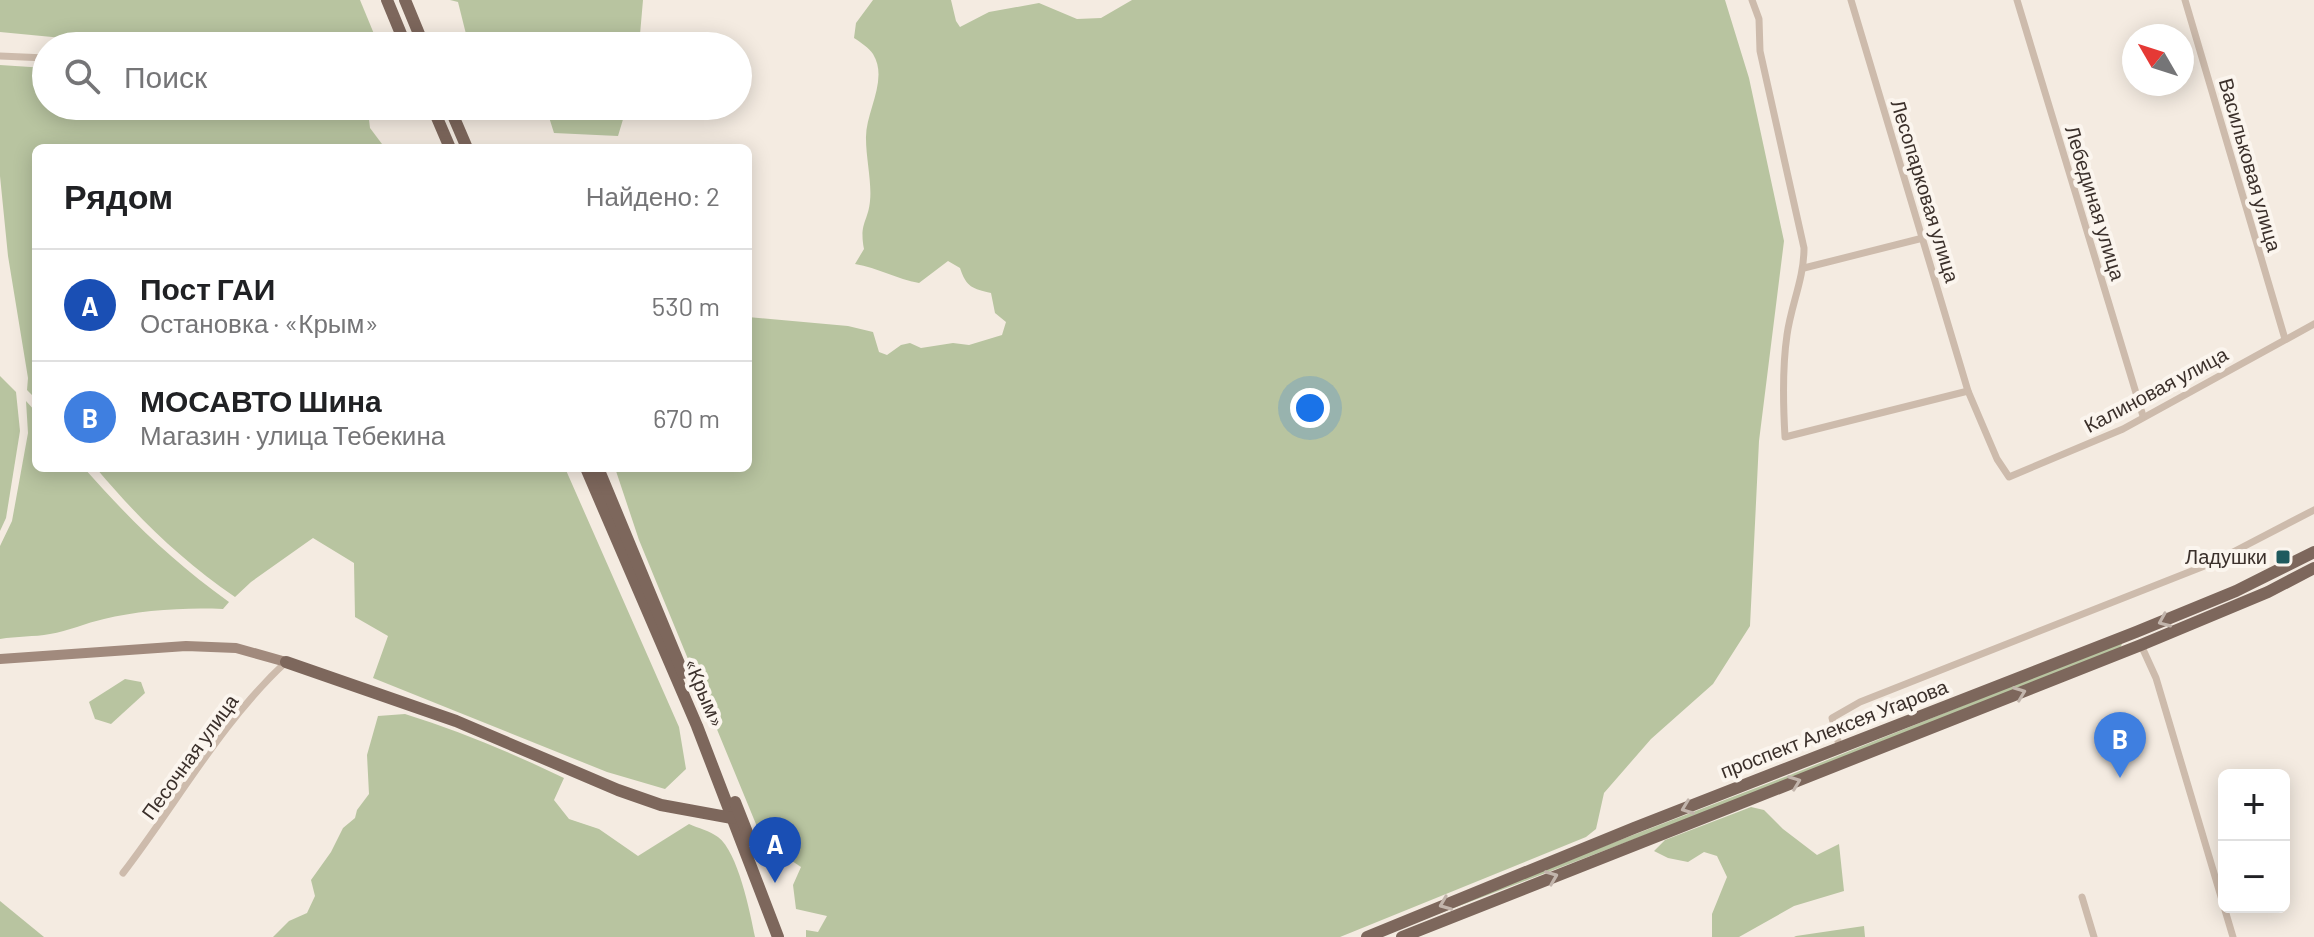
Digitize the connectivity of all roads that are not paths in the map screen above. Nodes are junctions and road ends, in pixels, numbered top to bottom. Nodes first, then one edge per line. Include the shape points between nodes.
1 (387, 0) edge
2 (405, 0) edge
3 (1752, 0) edge
4 (1851, 0) edge
5 (2017, 0) edge
6 (2185, 0) edge
7 (400, 32) edge
8 (418, 32) edge
9 (0, 56) edge
10 (32, 57) edge
11 (438, 120) edge
12 (455, 120) edge
13 (448, 144) edge
14 (465, 144) edge
15 (1923, 238) junction
16 (1804, 268) junction
17 (2314, 324) edge
18 (2285, 339) junction
19 (1968, 391) junction
20 (2143, 416) junction
21 (588, 472) edge
22 (600, 472) edge
23 (2009, 477) joint
24 (2314, 510) edge
25 (2314, 552) edge
26 (2314, 568) edge
27 (2136, 632) junction
28 (2141, 645) junction
29 (0, 659) edge
30 (286, 662) junction
31 (1840, 749) junction
32 (736, 816) junction
33 (123, 873) dead end
34 (2082, 897) dead end
35 (1421, 921) junction
36 (778, 937) edge
37 (786, 937) edge
38 (1367, 937) edge
39 (1402, 937) edge
40 (2094, 937) edge
41 (2233, 937) edge

1 - 7 main road
2 - 8 main road
3 - 16 street
4 - 15 street, Лесопарковая улица
5 - 20 street, Лебединая улица
6 - 18 street, Васильковая улица
9 - 10 street
11 - 13 main road
12 - 14 main road
15 - 16 street
15 - 19 street, Лесопарковая улица
16 - 19 street via 1787,333 1782,382 1785,437
17 - 18 street, Калиновая улица
18 - 20 street, Калиновая улица
19 - 23 street, Лесопарковая улица
20 - 23 street, Калиновая улица
21 - 32 main road, «Крым»
22 - 32 main road, «Крым»
24 - 31 street via 2212,563 1860,702 1832,718
25 -> 27 main road, проспект Алексея Угарова
26 - 28 main road, проспект Алексея Угарова
27 - 28 main road
27 - 31 main road, проспект Алексея Угарова
35 -> 28 main road, проспект Алексея Угарова
28 - 41 street via 2156,678
29 - 30 main road via 186,646 236,648
30 - 32 main road via 456,721 661,805
30 - 33 street, Песочная улица via 230,726
31 -> 35 main road, проспект Алексея Угарова
32 - 36 main road, «Крым»
32 - 37 main road, «Крым»
34 - 40 street
35 - 38 main road, проспект Алексея Угарова
35 - 39 main road, проспект Алексея Угарова

